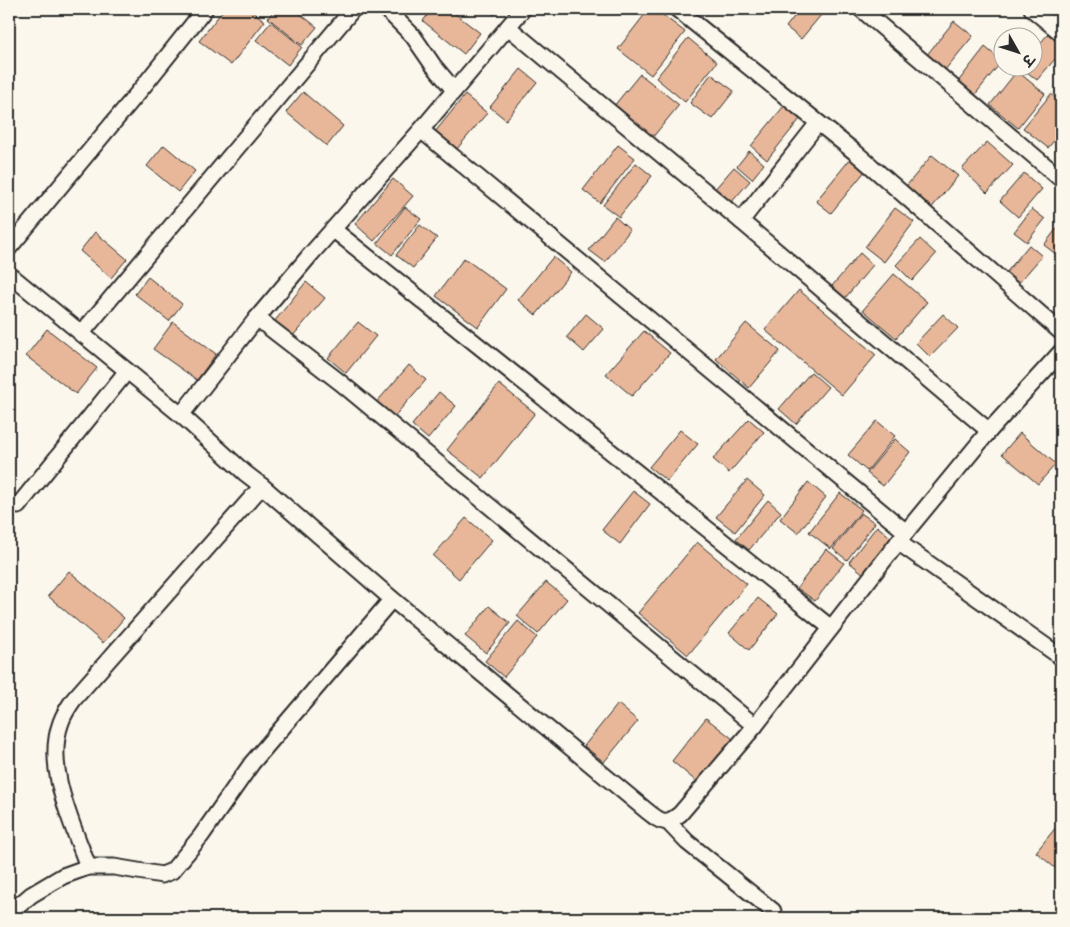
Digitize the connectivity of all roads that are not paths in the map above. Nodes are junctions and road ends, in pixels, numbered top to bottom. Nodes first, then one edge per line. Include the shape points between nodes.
1 (205, 9) edge
2 (354, 9) edge
3 (386, 9) edge
4 (524, 9) edge
5 (676, 9) edge
6 (861, 9) edge
7 (1032, 9) edge
8 (508, 27) junction
9 (1061, 33) edge
10 (454, 90) junction
11 (818, 123) junction
12 (421, 130) junction
13 (1061, 179) edge
14 (742, 221) junction
15 (334, 230) junction
16 (9, 248) edge
17 (9, 274) edge
18 (257, 318) junction
19 (1061, 332) edge
20 (82, 334) junction
21 (1061, 352) edge
22 (127, 371) junction
23 (181, 415) junction
24 (990, 431) junction
25 (262, 486) junction
26 (18, 506) dead end
27 (902, 537) junction
28 (392, 599) junction
29 (831, 628) junction
30 (1061, 658) edge
31 (755, 726) junction
32 (668, 822) junction
33 (88, 867) junction
34 (773, 912) dead end
35 (9, 914) edge

1 - 16 street
2 - 20 street
3 - 10 street via 413,36
4 - 8 street
5 - 11 street
6 - 13 street
7 - 9 street
8 - 10 street
8 - 14 street
10 - 12 street
11 - 14 street
11 - 19 street
12 - 15 street
12 - 27 street
14 - 24 street
15 - 18 street
15 - 29 street
17 - 20 street
18 - 23 street
18 - 31 street via 341,383
20 - 22 street
21 - 24 street
22 - 23 street
22 - 26 street
23 - 25 street
24 - 27 street
25 - 28 street
25 - 33 street via 74,699 61,722 56,741 56,765 65,803
27 - 29 street
27 - 30 street
28 - 32 street via 658,820
28 - 33 street via 252,763 177,867 162,875 114,867
29 - 31 street
31 - 32 street via 680,814
32 - 34 street via 687,842
33 - 35 street via 63,876 31,895

